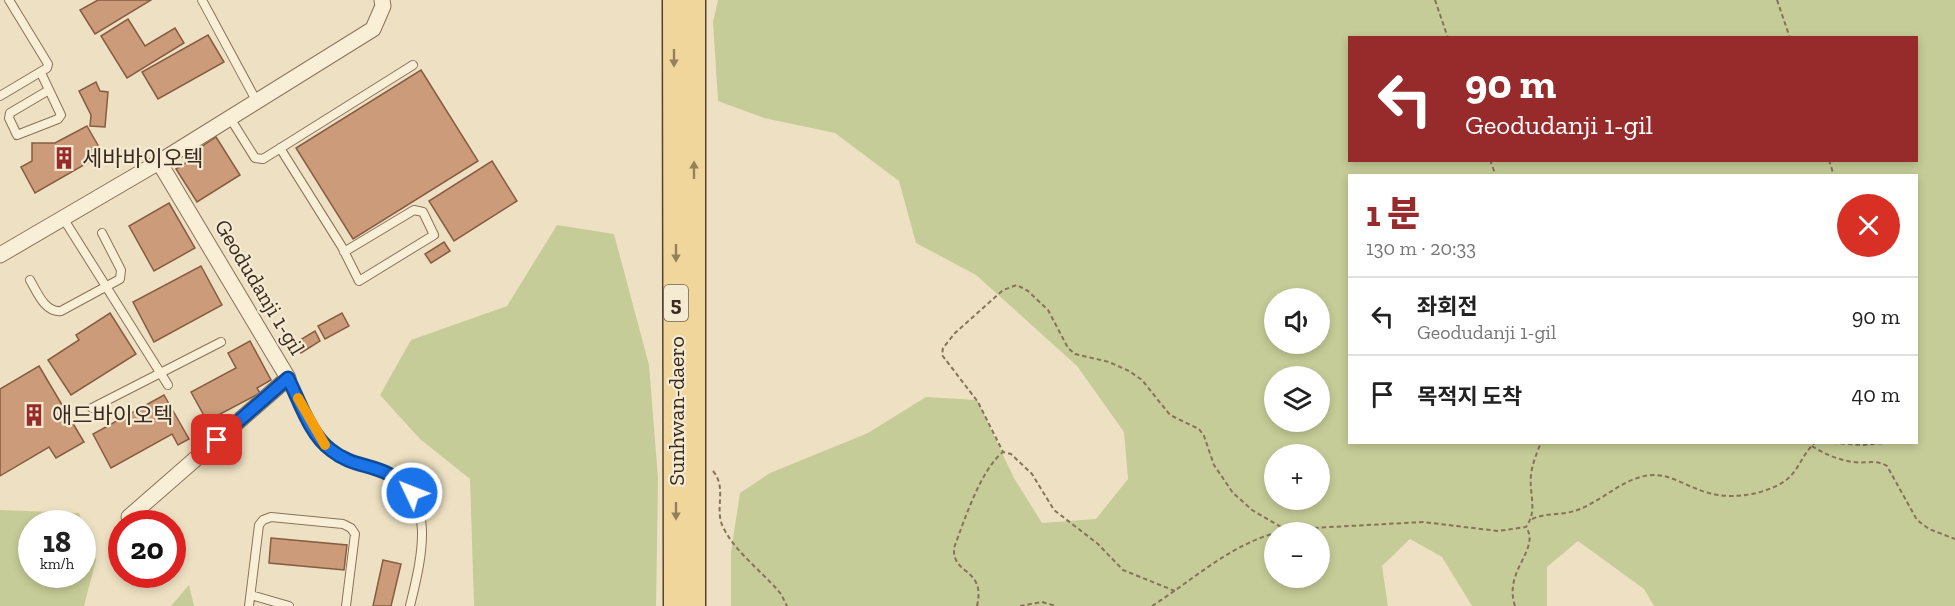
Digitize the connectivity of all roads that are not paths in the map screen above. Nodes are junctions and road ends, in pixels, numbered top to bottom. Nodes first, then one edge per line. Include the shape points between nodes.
1 (9, 0) edge
2 (202, 0) edge
3 (382, 0) edge
4 (674, 0) edge
5 (694, 0) edge
6 (413, 65) dead end
7 (41, 74) junction
8 (49, 90) junction
9 (0, 96) edge
10 (256, 102) junction
11 (230, 118) junction
12 (280, 148) junction
13 (159, 162) junction
14 (63, 218) junction
15 (102, 233) dead end
16 (344, 252) junction
17 (0, 255) edge
18 (30, 280) dead end
19 (106, 286) junction
20 (221, 342) dead end
21 (160, 373) junction
22 (288, 378) junction
23 (168, 385) dead end
24 (92, 408) dead end
25 (137, 510) edge
26 (251, 595) junction
27 (249, 606) edge
28 (289, 606) edge
29 (346, 606) edge
30 (410, 606) edge
31 (675, 606) edge
32 (694, 606) edge

1 - 7 lane via 48,64
2 - 10 lane
3 - 10 street via 373,29
4 -> 31 main road, Sunhwan-daero / 5
32 -> 5 main road, Sunhwan-daero / 5
6 - 12 lane
7 - 8 lane
7 - 9 lane
8 - 8 lane via 61,115 17,135 10,113
10 - 11 street
11 - 12 lane via 255,158 263,159
11 - 13 street
12 - 16 lane
13 - 14 street
13 - 22 street, Geodudanji 1-gil
14 - 17 street
14 - 19 lane
15 - 19 lane via 122,275
16 - 16 lane via 359,281 434,235 434,231 423,212 414,210
18 - 19 lane via 49,310 55,312
19 - 21 lane
20 - 21 lane
21 - 23 lane
21 - 24 lane
22 - 25 street, Geodudanji 1-gil
22 - 30 lane via 320,439 331,451 390,472 412,493 419,506 421,560
26 - 27 lane
26 - 28 lane
26 - 29 lane via 259,525 263,520 272,517 343,524 355,534

